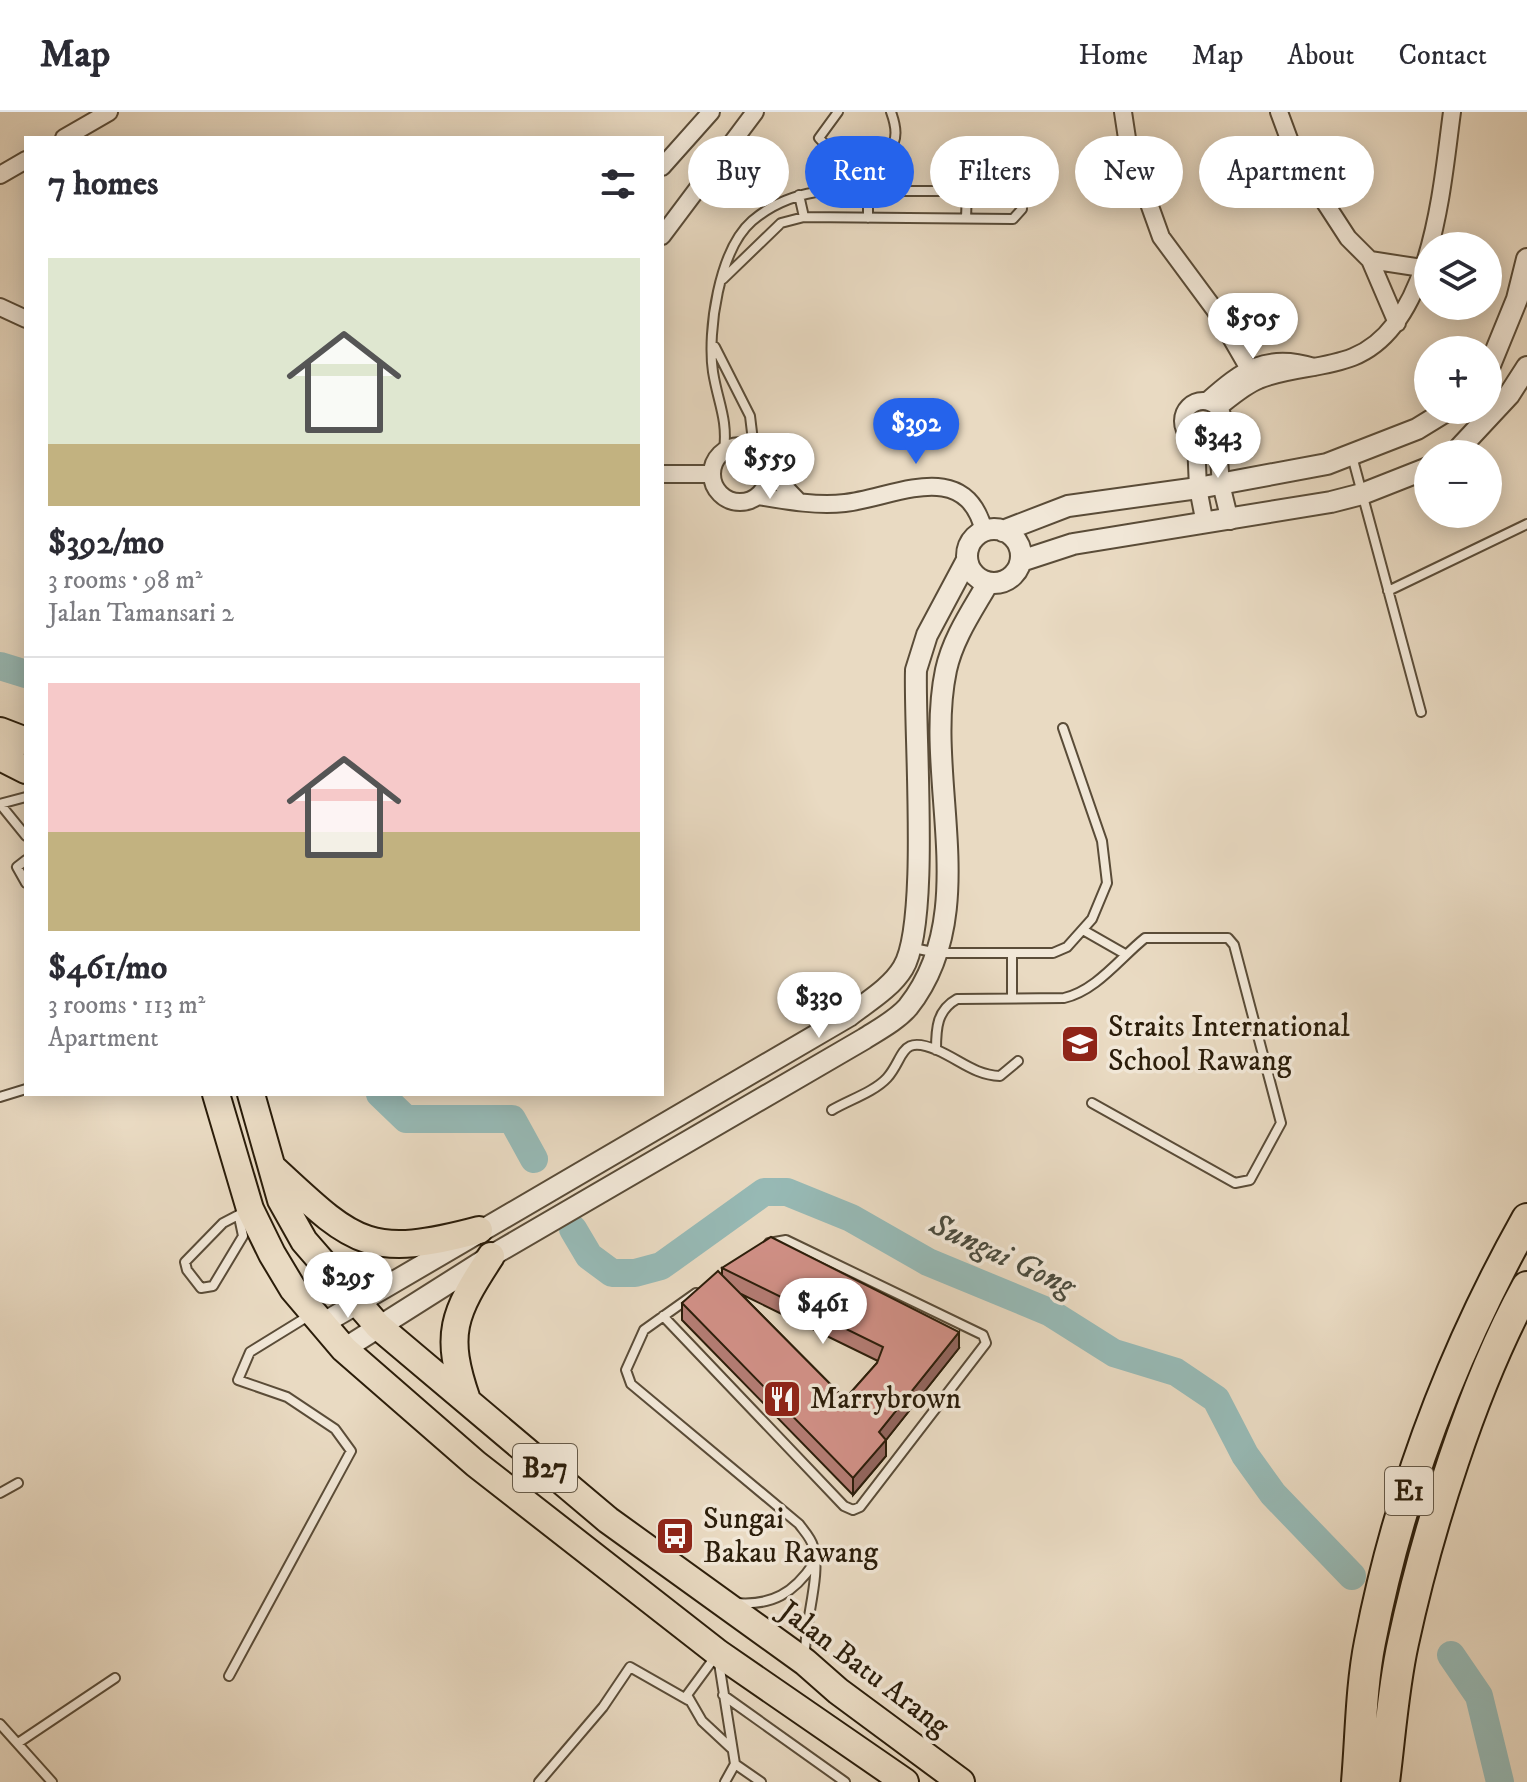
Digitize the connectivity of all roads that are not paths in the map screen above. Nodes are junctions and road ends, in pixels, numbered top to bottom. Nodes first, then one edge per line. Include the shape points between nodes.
1 (109, 112) edge
2 (711, 112) edge
3 (755, 112) edge
4 (838, 112) edge
5 (891, 112) edge
6 (1123, 112) edge
7 (1279, 112) edge
8 (1452, 112) edge
9 (67, 136) edge
10 (820, 136) edge
11 (895, 136) edge
12 (24, 161) edge
13 (664, 165) edge
14 (0, 175) edge
15 (799, 195) junction
16 (805, 195) edge
17 (868, 208) edge
18 (966, 208) edge
19 (1022, 208) edge
20 (804, 217) junction
21 (868, 218) junction
22 (966, 218) junction
23 (1431, 232) edge
24 (664, 233) edge
25 (1527, 259) edge
26 (1370, 260) junction
27 (1414, 267) edge
28 (723, 279) junction
29 (1414, 291) edge
30 (0, 307) edge
31 (24, 318) edge
32 (1397, 323) junction
33 (712, 338) junction
34 (1502, 338) edge
35 (1527, 367) edge
36 (1251, 375) junction
37 (1213, 404) junction
38 (1425, 424) edge
39 (1217, 436) junction
40 (1467, 440) edge
41 (1196, 441) junction
42 (754, 449) junction
43 (724, 451) junction
44 (1352, 456) junction
45 (769, 471) junction
46 (664, 474) edge
47 (712, 474) junction
48 (1414, 474) edge
49 (1221, 484) junction
50 (1198, 488) junction
51 (1362, 494) junction
52 (758, 496) junction
53 (799, 502) junction
54 (1230, 521) junction
55 (1205, 524) junction
56 (1527, 524) edge
57 (993, 531) junction
58 (967, 560) junction
59 (1021, 561) junction
60 (988, 583) junction
61 (1388, 591) junction
62 (1421, 712) dead end
63 (1063, 728) dead end
64 (0, 731) edge
65 (24, 740) edge
66 (0, 757) edge
67 (24, 769) edge
68 (24, 798) edge
69 (0, 804) edge
70 (24, 834) edge
71 (24, 862) edge
72 (24, 879) edge
73 (1083, 930) junction
74 (912, 947) junction
75 (938, 953) junction
76 (1125, 954) junction
77 (1012, 955) junction
78 (1012, 998) junction
79 (936, 1050) junction
80 (1018, 1061) dead end
81 (24, 1090) edge
82 (1, 1096) edge
83 (216, 1096) edge
84 (252, 1096) edge
85 (1092, 1103) dead end
86 (832, 1110) dead end
87 (270, 1166) junction
88 (245, 1213) junction
89 (1527, 1219) edge
90 (479, 1230) junction
91 (753, 1253) edge
92 (491, 1256) junction
93 (1527, 1287) edge
94 (701, 1289) edge
95 (356, 1301) junction
96 (663, 1316) junction
97 (318, 1319) junction
98 (378, 1326) junction
99 (344, 1349) junction
100 (468, 1403) junction
101 (18, 1483) dead end
102 (0, 1493) edge
103 (815, 1560) junction
104 (720, 1601) junction
105 (718, 1653) junction
106 (805, 1662) junction
107 (229, 1676) dead end
108 (115, 1678) dead end
109 (723, 1695) junction
110 (688, 1700) junction
111 (0, 1724) edge
112 (18, 1743) junction
113 (732, 1749) junction
114 (735, 1764) junction
115 (52, 1782) edge
116 (539, 1782) edge
117 (725, 1782) edge
118 (761, 1782) edge
119 (845, 1782) edge
120 (905, 1782) edge
121 (961, 1782) edge
122 (1357, 1782) edge
123 (1384, 1782) edge

1 - 9 street
2 - 13 street
3 - 24 street
4 - 10 lane
5 - 11 lane
6 - 36 street via 1128,145 1161,237 1215,310
7 - 26 street via 1296,158 1321,200
8 - 23 street
12 - 14 street
15 - 16 lane
15 - 20 lane
15 - 28 lane via 750,222 734,245
17 - 21 lane
18 - 22 lane
19 - 22 lane via 1013,219
20 - 21 lane
20 - 28 lane via 781,223
21 - 22 lane
25 - 34 street
26 - 27 street
26 - 32 street
28 - 33 lane
29 - 32 street
30 - 31 street
32 - 36 street via 1357,356 1314,367 1296,361
33 - 42 lane via 750,416
33 - 43 lane via 713,372 727,427
35 - 40 street
36 - 37 street
37 - 39 street via 1223,419
37 - 41 street via 1193,403 1184,413 1185,432
38 - 44 street
39 - 41 street
39 - 49 street
41 - 50 street
42 - 43 street via 738,446
42 - 45 street
43 - 47 street
44 - 49 street
44 - 51 lane
45 - 52 street
45 - 53 street
46 - 47 street
47 - 52 street via 724,498 742,502
48 - 51 street
49 - 50 street
49 - 54 street
50 - 55 street
50 - 57 street via 1053,509
51 - 54 street
51 - 61 lane
52 - 53 street
53 - 57 street via 847,503 913,486 935,486 968,502
54 - 55 street
55 - 59 street via 1073,544
56 - 61 lane
57 - 58 street via 970,543
57 - 59 street via 1019,546
58 - 60 street via 973,574
58 - 74 street via 927,635 916,670 918,902
59 - 60 street via 1012,576
60 - 75 street via 953,644 945,672 946,905
61 - 62 lane
63 - 73 lane via 1095,817 1107,883
64 - 65 main road
66 - 67 main road
68 - 69 lane
69 - 70 lane
71 - 72 lane via 17,867
73 - 76 lane
73 - 77 lane via 1053,953
74 - 75 lane
74 - 90 street via 903,969 849,1016
75 - 77 lane
75 - 92 street via 906,1009 864,1039
76 - 78 lane via 1077,995
76 - 85 lane via 1153,936 1228,938 1281,1123 1250,1180 1240,1184
77 - 78 lane
78 - 79 lane via 957,999 946,1005 936,1026
79 - 80 lane via 982,1075 1000,1076
79 - 86 lane via 907,1047 886,1079
81 - 82 lane
83 - 88 main road, B27
84 - 87 main road, Jalan Batu Arang / B27
87 - 90 main road via 350,1235 393,1246
87 - 95 main road, Jalan Batu Arang / B27 via 281,1200 304,1241
88 - 88 lane via 223,1223 185,1262 201,1288 213,1286 243,1236
88 - 97 main road, B27
89 - 122 highway, E1 via 1441,1396 1405,1502 1369,1644
90 - 95 street
91 - 96 lane via 786,1240 983,1335 983,1351 860,1507 844,1506
92 - 98 street
92 - 100 main road via 453,1327 453,1361
93 - 123 highway, E1 via 1478,1398 1436,1515 1402,1645
94 - 96 lane
95 - 97 street
95 - 98 main road, Jalan Batu Arang / B27
96 - 103 lane via 644,1330 628,1361 631,1384 799,1524 813,1543
97 - 99 main road, B27
97 - 107 lane via 250,1352 238,1380 299,1405 335,1429 351,1451
98 - 99 street
98 - 100 main road, Jalan Batu Arang / B27
99 - 105 main road, B27 via 476,1464
100 - 104 main road, Jalan Batu Arang / B27 via 608,1520
101 - 102 lane
103 - 104 lane via 783,1596 761,1605
103 - 106 lane
104 - 106 main road, Jalan Batu Arang / B27
105 - 109 lane
105 - 110 lane via 688,1689
105 - 120 main road, B27
106 - 121 main road, Jalan Batu Arang / B27
108 - 112 lane
109 - 113 lane
109 - 119 lane
110 - 113 lane
110 - 116 lane via 630,1667
111 - 112 lane
112 - 115 lane
113 - 114 lane
114 - 117 lane
114 - 118 lane

